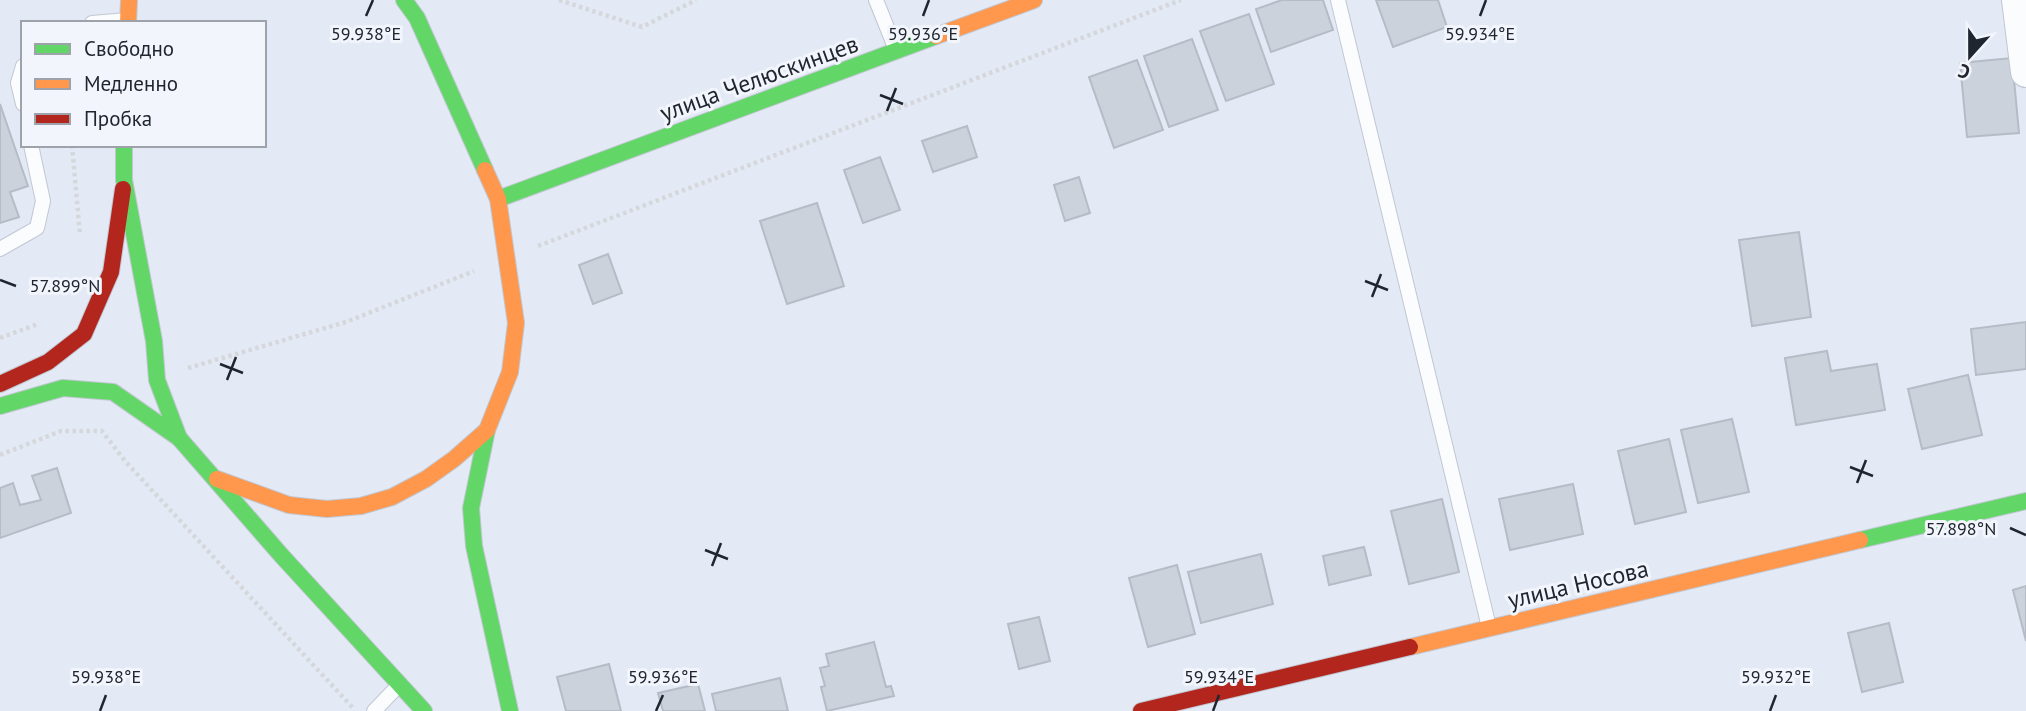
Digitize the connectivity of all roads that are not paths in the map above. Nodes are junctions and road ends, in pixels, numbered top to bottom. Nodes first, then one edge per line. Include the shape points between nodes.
1 (130, 0) edge
2 (404, 0) edge
3 (876, 0) edge
4 (1034, 0) edge
5 (1338, 0) edge
6 (2017, 0) edge
7 (128, 21) edge
8 (897, 51) junction
9 (2026, 72) edge
10 (21, 73) edge
11 (21, 96) edge
12 (31, 147) edge
13 (124, 147) edge
14 (124, 180) junction
15 (498, 199) junction
16 (0, 248) edge
17 (0, 384) edge
18 (0, 406) edge
19 (487, 430) junction
20 (179, 438) junction
21 (217, 479) junction
22 (2026, 501) edge
23 (1490, 628) junction
24 (400, 684) junction
25 (374, 711) edge
26 (424, 711) edge
27 (510, 711) edge
28 (1141, 711) edge

1 - 7 main road
2 - 15 main road
3 - 8 lane
4 - 8 main road, улица Челюскинцев
5 - 23 lane
6 - 9 street
8 - 15 main road, улица Челюскинцев
10 - 11 lane
12 - 16 lane via 43,201 37,228
13 - 14 main road
14 - 17 main road via 111,272 84,334 48,362
14 - 20 main road via 157,380
15 - 19 main road via 516,323 510,372
18 - 20 main road via 63,388 113,392
19 - 21 main road via 426,479 392,497 361,506 289,505
19 - 27 main road via 471,508 474,546
20 - 21 main road
21 - 24 main road
22 - 23 main road, улица Носова
23 - 28 main road, улица Носова
24 - 25 lane
24 - 26 main road

